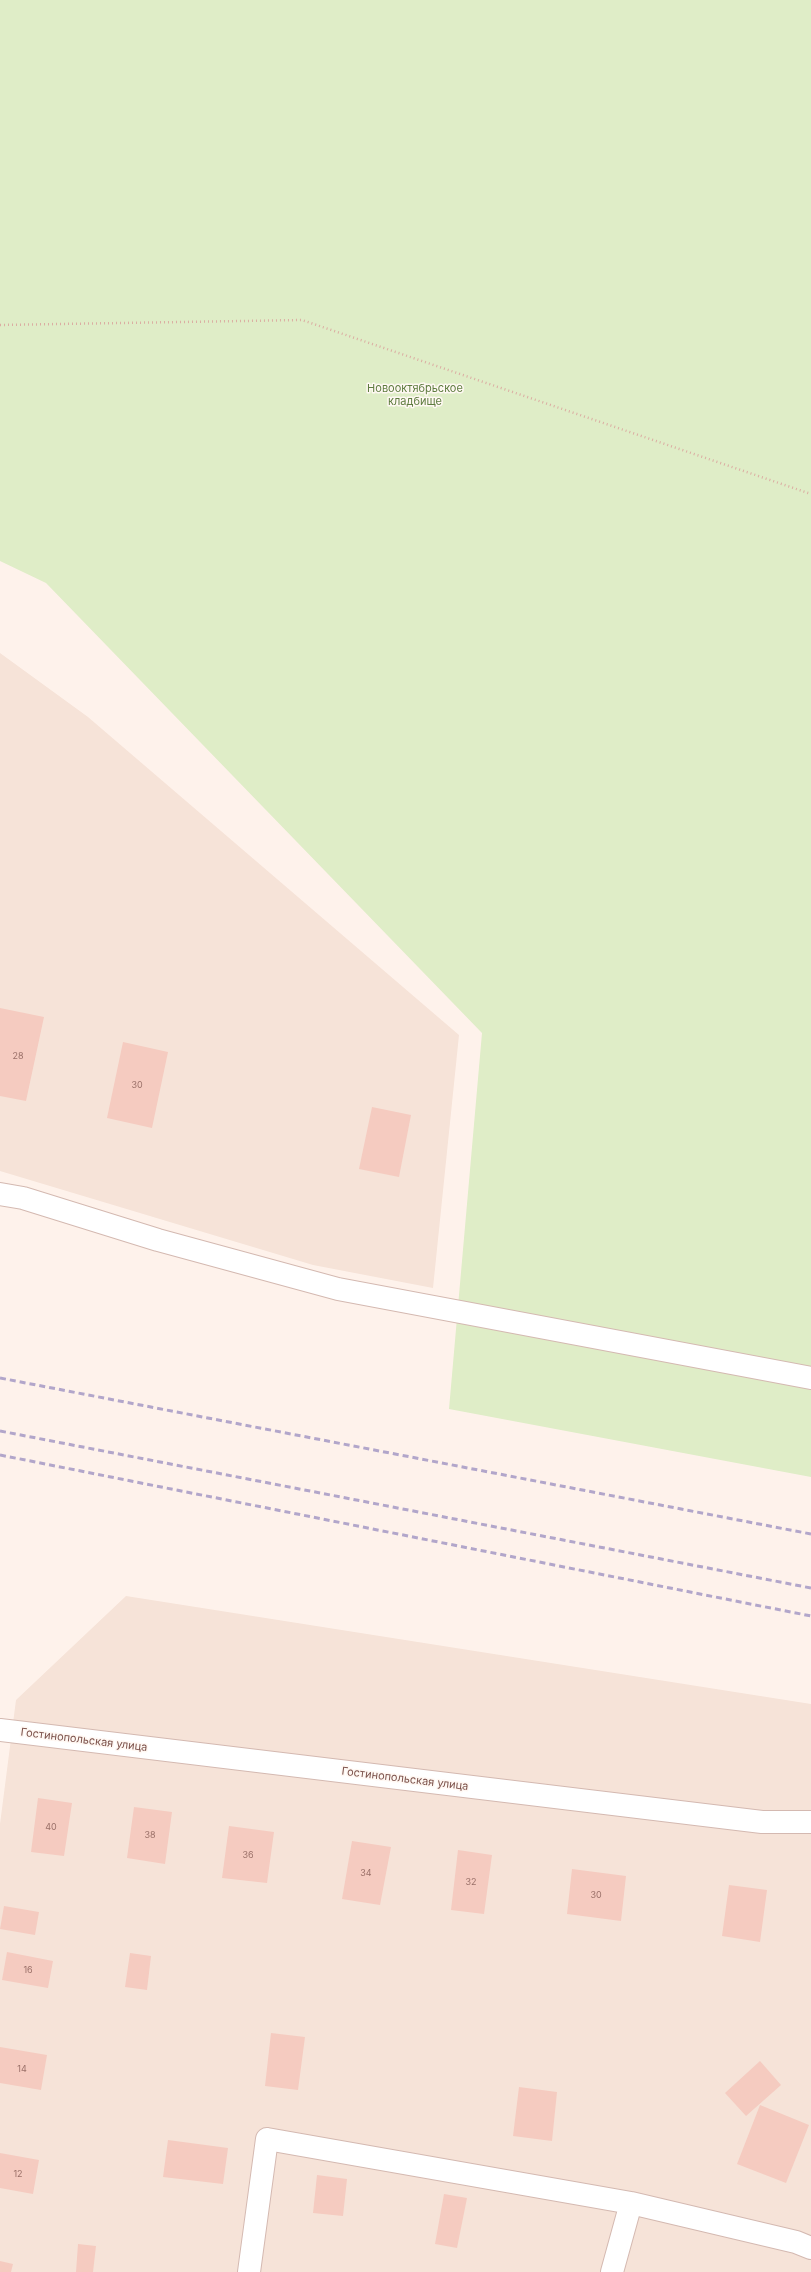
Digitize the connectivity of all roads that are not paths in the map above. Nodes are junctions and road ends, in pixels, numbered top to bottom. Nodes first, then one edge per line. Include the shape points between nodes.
1 (0, 1194) edge
2 (811, 1378) edge
3 (0, 1730) edge
4 (811, 1822) edge
5 (631, 2203) junction
6 (811, 2248) edge
7 (249, 2272) edge
8 (612, 2272) edge

1 - 2 street via 24,1198 158,1240 338,1289
3 - 4 street, Гостинопольская улица via 762,1822
5 - 6 street via 796,2242
5 - 7 street via 267,2139
5 - 8 street

